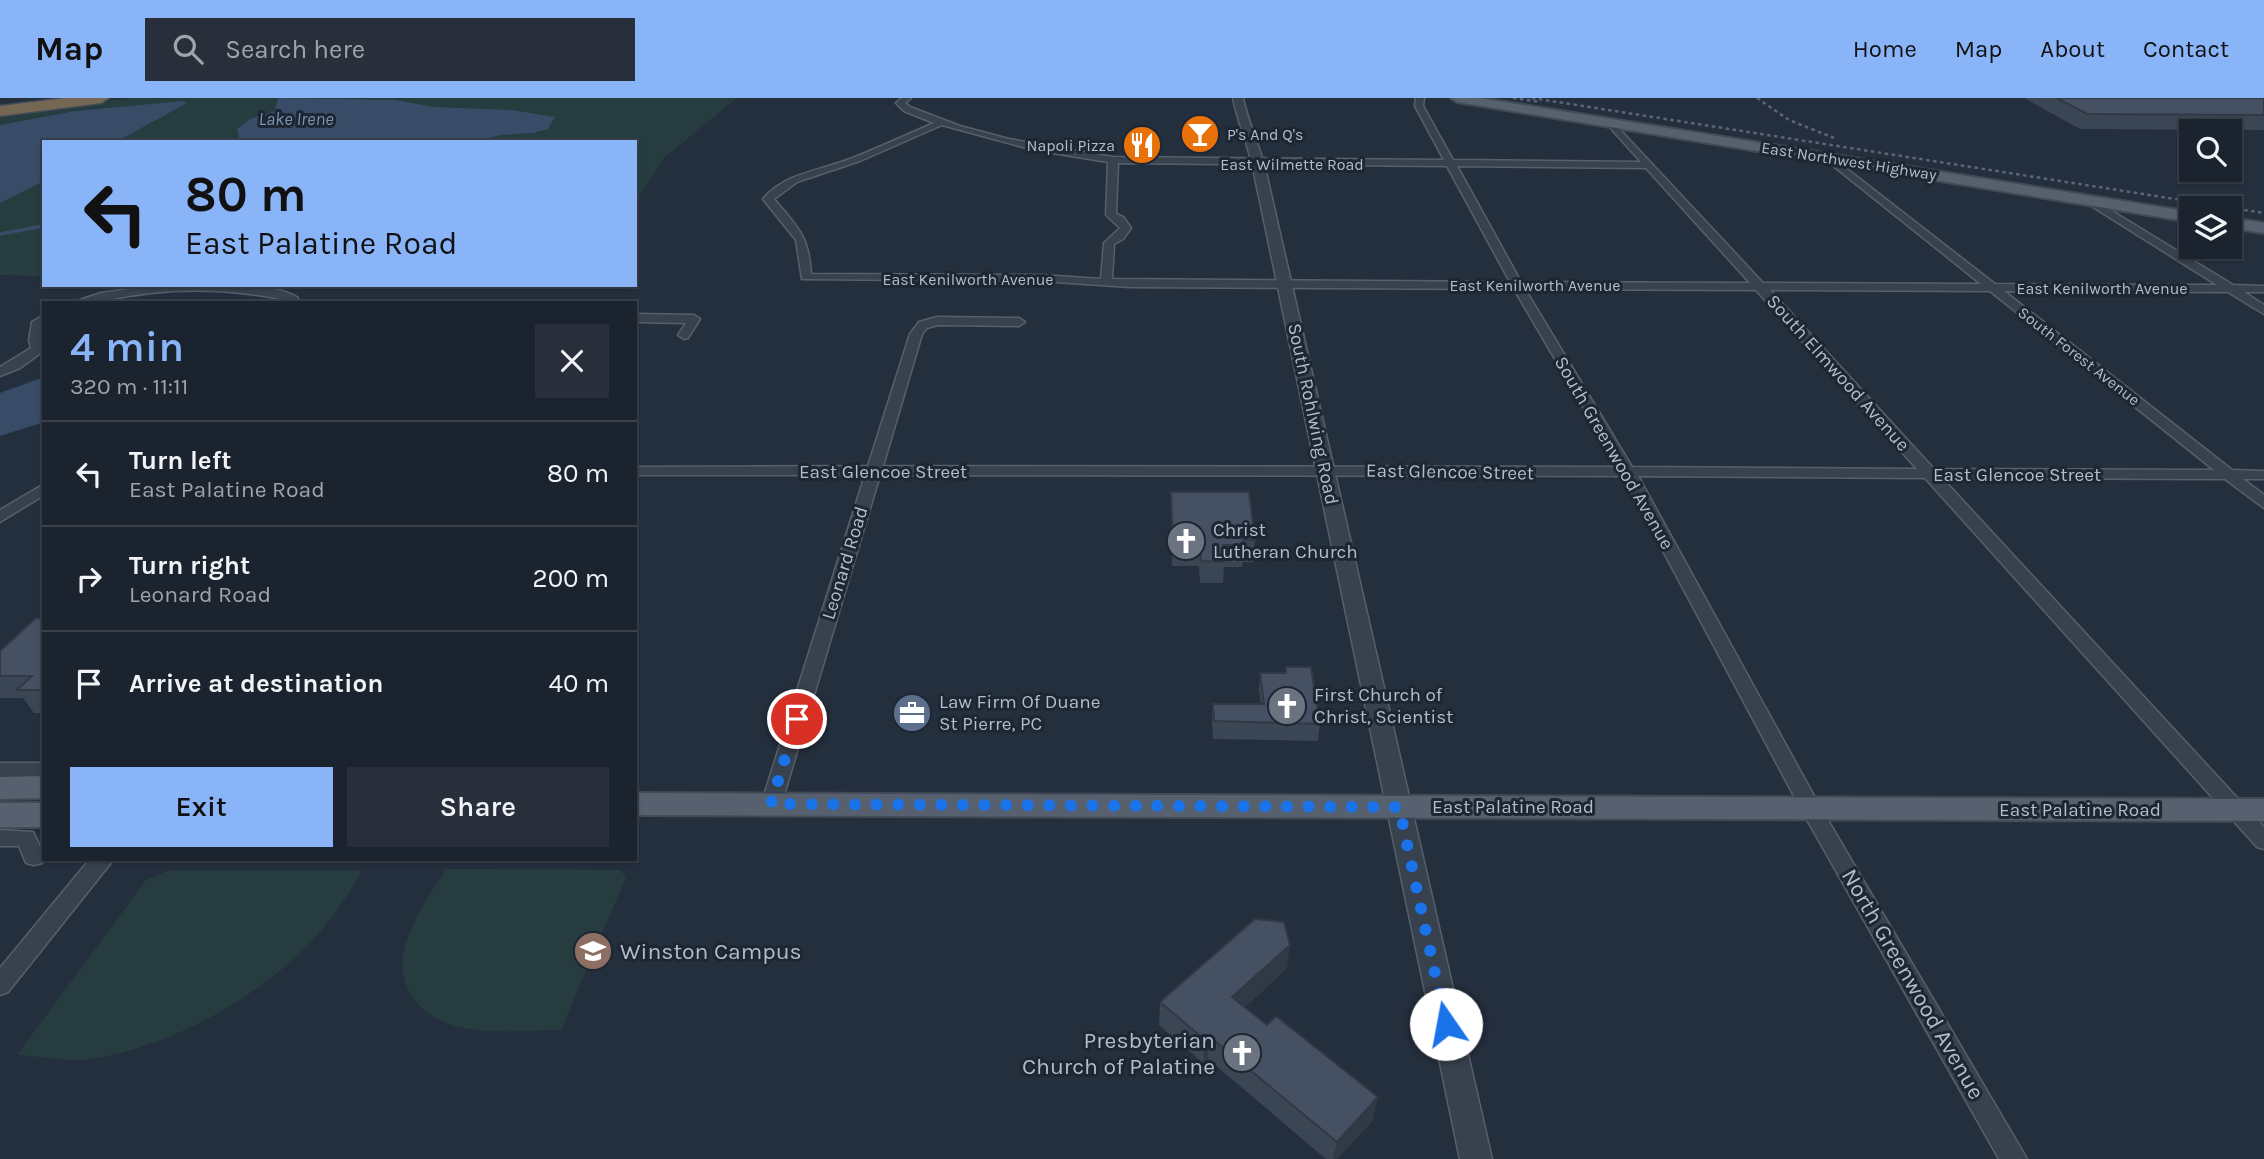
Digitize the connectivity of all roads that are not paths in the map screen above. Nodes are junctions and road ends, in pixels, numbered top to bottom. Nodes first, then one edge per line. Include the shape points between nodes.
1 (47, 98) edge
2 (101, 98) edge
3 (907, 98) edge
4 (1238, 98) edge
5 (1420, 98) edge
6 (1450, 99) edge
7 (0, 104) edge
8 (0, 111) edge
9 (1610, 122) junction
10 (940, 123) junction
11 (1258, 125) dead end
12 (1253, 144) junction
13 (1829, 158) junction
14 (1113, 160) junction
15 (1258, 164) junction
16 (1451, 164) junction
17 (1648, 165) junction
18 (2089, 200) junction
19 (2179, 214) edge
20 (2242, 225) edge
21 (2264, 228) edge
22 (1106, 282) junction
23 (1285, 285) junction
24 (1517, 285) junction
25 (1758, 285) junction
26 (1991, 287) junction
27 (2230, 288) junction
28 (233, 289) junction
29 (2264, 289) edge
30 (86, 301) edge
31 (218, 301) edge
32 (291, 301) edge
33 (2264, 310) edge
34 (637, 318) edge
35 (42, 320) edge
36 (1019, 322) dead end
37 (684, 335) dead end
38 (0, 372) edge
39 (637, 471) edge
40 (1325, 471) junction
41 (873, 472) junction
42 (1629, 474) junction
43 (1930, 474) junction
44 (2229, 475) junction
45 (2264, 475) edge
46 (42, 489) edge
47 (2264, 503) edge
48 (0, 517) edge
49 (42, 769) edge
50 (0, 770) edge
51 (42, 787) edge
52 (0, 788) edge
53 (637, 804) edge
54 (771, 804) junction
55 (1399, 807) junction
56 (1811, 809) junction
57 (2250, 810) edge
58 (0, 815) edge
59 (42, 815) edge
60 (0, 838) edge
61 (2264, 841) edge
62 (34, 857) dead end
63 (101, 861) edge
64 (0, 985) edge
65 (1476, 1159) edge
66 (2014, 1159) edge

1 - 7 highway
2 - 8 highway
3 - 10 street, East Wilmette Road via 900,103 907,109
4 - 12 street, South Rohlwing Road via 1244,128
5 - 16 street, South Greenwood Avenue via 1419,106
6 - 9 main road, East Northwest Highway
9 - 13 main road, East Northwest Highway
9 - 17 street, South Elmwood Avenue
10 - 14 street, East Wilmette Road via 1003,142
10 - 22 street, East Kenilworth Avenue via 776,189 768,200 794,225 803,241 806,277
11 - 12 street, South Rohlwing Road
12 - 15 street, South Rohlwing Road
13 - 18 main road, East Northwest Highway
13 - 26 street, South Forest Avenue
14 - 15 street, East Wilmette Road
14 - 22 street via 1111,215 1126,228 1109,243
15 - 16 street, East Wilmette Road
15 - 23 street, South Rohlwing Road
16 - 17 street, East Wilmette Road
16 - 24 street, South Greenwood Avenue
17 - 25 street, South Elmwood Avenue
18 - 19 main road, East Northwest Highway
18 - 27 street
20 - 21 main road
22 - 23 street, East Kenilworth Avenue
23 - 24 street, East Kenilworth Avenue
23 - 40 street, South Rohlwing Road
24 - 25 street, East Kenilworth Avenue
24 - 42 street, South Greenwood Avenue
25 - 26 street, East Kenilworth Avenue
25 - 43 street, South Elmwood Avenue
26 - 27 street, East Kenilworth Avenue
26 - 44 street, South Forest Avenue
27 - 29 street, East Kenilworth Avenue
27 - 33 street
28 - 30 street via 141,289
28 - 31 street
28 - 32 street via 265,291
34 - 37 street via 694,319
35 - 38 street via 35,340 38,349
36 - 41 street, Leonard Road via 923,324
39 - 41 street, East Glencoe Street
40 - 41 street, East Glencoe Street
40 - 42 street, East Glencoe Street
40 - 55 street, South Rohlwing Road
41 - 54 street, Leonard Road
42 - 43 street, East Glencoe Street
42 - 56 street, South Greenwood Avenue
43 - 44 street, East Glencoe Street
43 - 57 street, South Elmwood Avenue
44 - 45 street, East Glencoe Street
44 - 47 street, South Forest Avenue
46 - 48 street
49 - 50 street
51 - 52 main road
53 - 54 main road, East Palatine Road
54 - 55 main road, East Palatine Road
55 - 56 main road, East Palatine Road
55 - 65 street, South Rohlwing Road
56 - 57 main road, East Palatine Road
56 - 66 street, North Greenwood Avenue
57 - 61 street, South Elmwood Avenue
58 - 59 main road
60 - 62 street via 26,838
63 - 64 street

